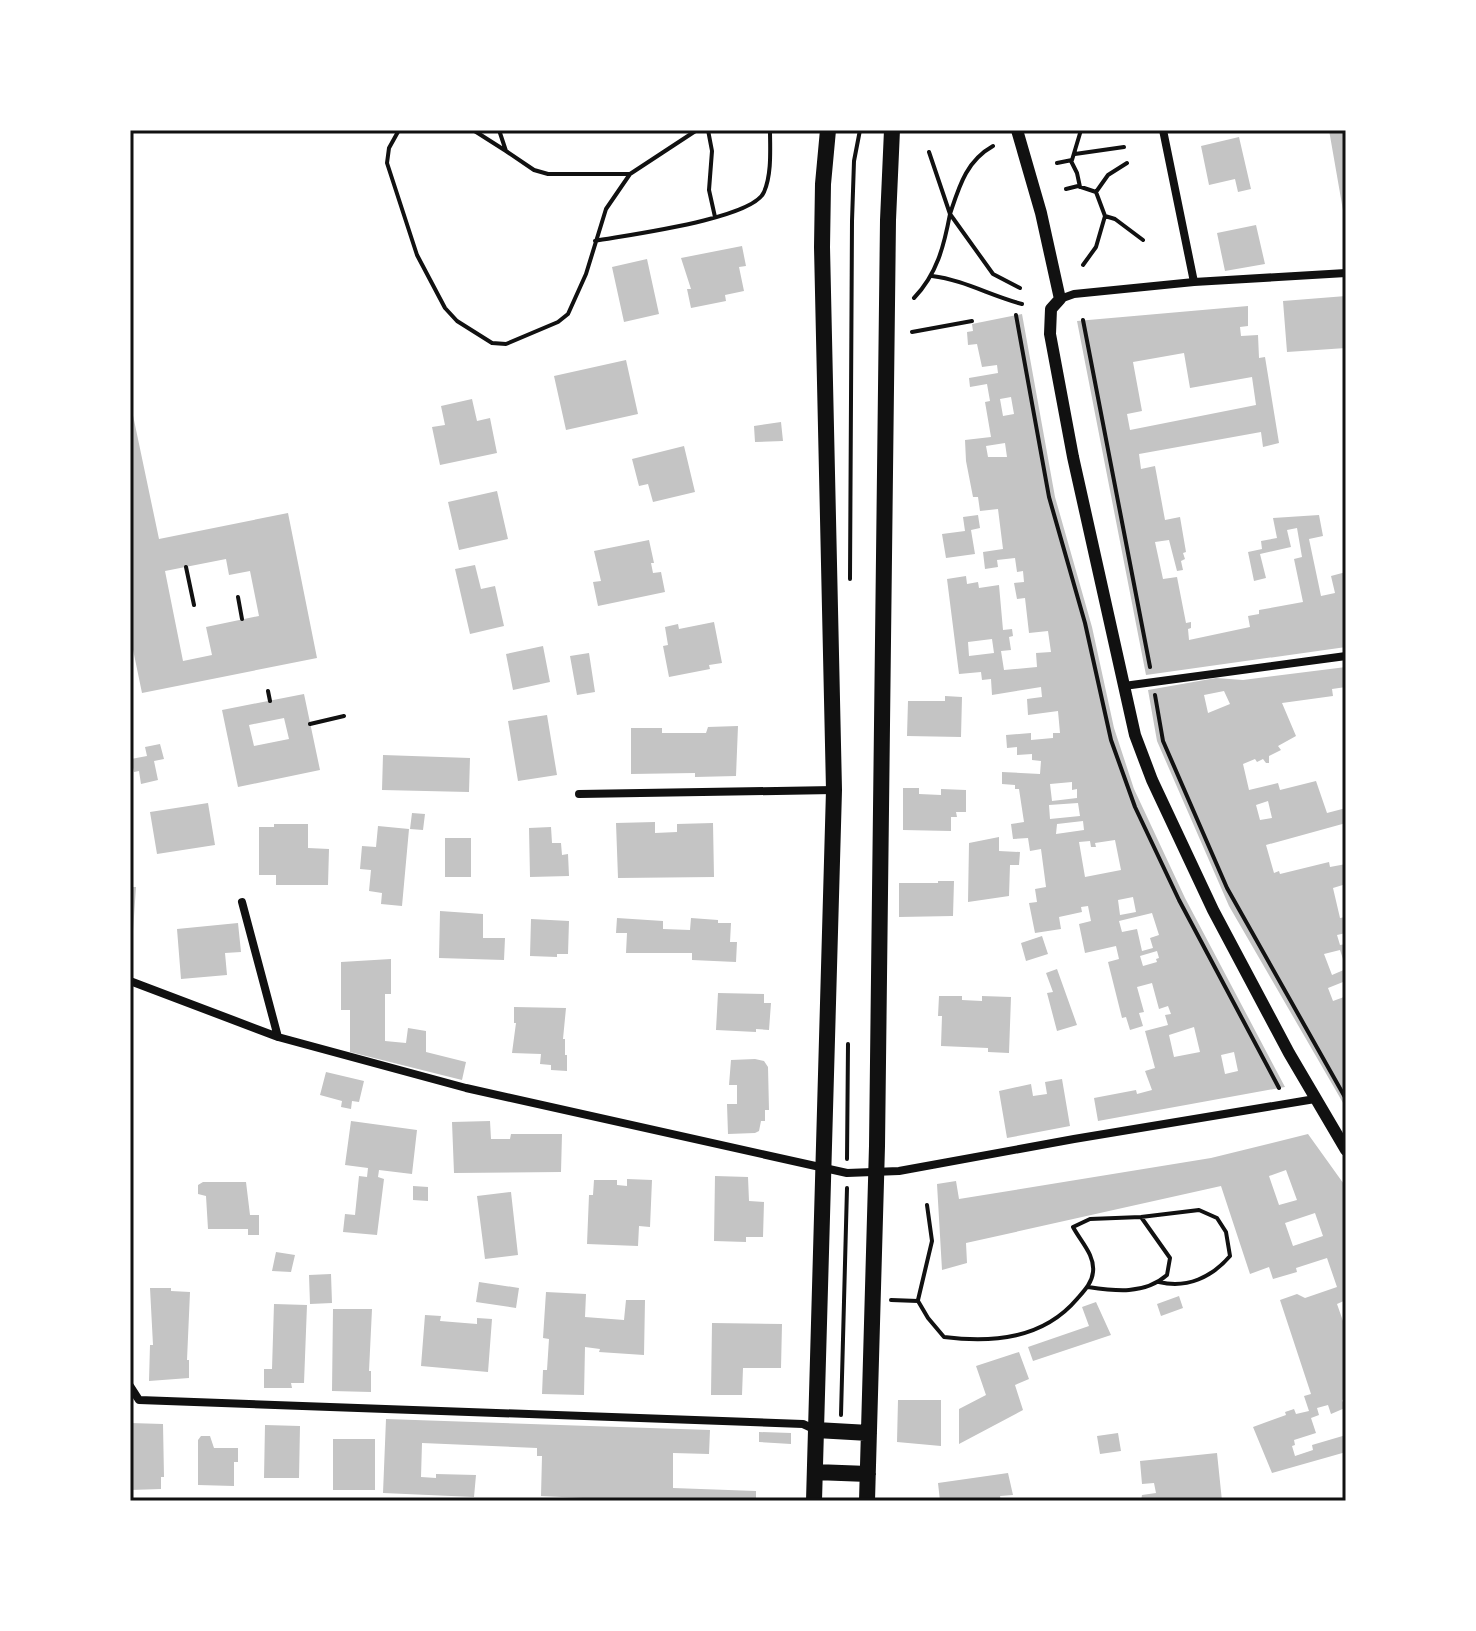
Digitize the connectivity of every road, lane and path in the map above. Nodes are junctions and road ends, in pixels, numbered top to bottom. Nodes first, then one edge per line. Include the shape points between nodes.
1 (399, 130) edge
2 (473, 130) edge
3 (499, 130) edge
4 (697, 130) edge
5 (708, 130) edge
6 (770, 130) edge
7 (828, 130) edge
8 (860, 130) edge
9 (892, 130) edge
10 (1017, 130) edge
11 (1081, 130) edge
12 (1165, 130) edge
13 (993, 146) dead end
14 (1124, 147) dead end
15 (506, 151) junction
16 (929, 152) dead end
17 (1075, 154) junction
18 (1071, 161) junction
19 (1057, 163) dead end
20 (1127, 163) dead end
21 (630, 174) junction
22 (1080, 187) junction
23 (1066, 189) dead end
24 (1096, 192) junction
25 (950, 214) junction
26 (1105, 216) junction
27 (715, 217) junction
28 (852, 221) dead end
29 (1143, 240) dead end
30 (594, 242) junction
31 (1083, 265) dead end
32 (1346, 273) edge
33 (932, 276) junction
34 (1194, 282) junction
35 (1020, 288) dead end
36 (914, 298) dead end
37 (1060, 299) junction
38 (1022, 304) dead end
39 (1083, 320) dead end
40 (972, 321) dead end
41 (912, 332) dead end
42 (186, 567) dead end
43 (238, 597) dead end
44 (194, 605) dead end
45 (242, 619) dead end
46 (1346, 656) edge
47 (1152, 674) dead end
48 (1124, 686) junction
49 (1154, 689) dead end
50 (268, 691) dead end
51 (270, 701) dead end
52 (344, 716) dead end
53 (310, 724) dead end
54 (834, 790) junction
55 (579, 794) dead end
56 (242, 902) dead end
57 (130, 981) edge
58 (278, 1037) junction
59 (1315, 1099) junction
60 (1346, 1099) edge
61 (1346, 1150) edge
62 (825, 1169) junction
63 (876, 1172) junction
64 (927, 1205) dead end
65 (847, 1207) dead end
66 (1141, 1217) junction
67 (1159, 1282) junction
68 (1088, 1287) junction
69 (873, 1301) junction
70 (918, 1301) junction
71 (130, 1386) edge
72 (840, 1422) dead end
73 (816, 1430) junction
74 (869, 1433) junction
75 (815, 1472) junction
76 (868, 1474) junction
77 (814, 1501) edge
78 (867, 1501) edge

1 - 30 path via 387,163 417,255 445,308 492,343 506,344 568,314
2 - 15 path
3 - 15 path
4 - 21 path
5 - 27 path
6 - 27 path via 764,192 755,203
7 - 54 main road via 822,247
8 - 28 path
9 - 63 main road
10 - 37 street
11 - 17 path
12 - 34 street
13 - 25 path via 971,165
14 - 17 path
15 - 21 path via 548,174
16 - 25 path
17 - 18 path
18 - 19 path
18 - 22 path
20 - 24 path via 1108,175
21 - 30 path via 606,209
22 - 23 path
22 - 24 path
24 - 26 path
25 - 33 path
25 - 35 path via 993,274
26 - 29 path
26 - 31 path via 1096,247
27 - 30 path
32 - 34 street
33 - 36 path
33 - 38 path
34 - 37 street
37 - 48 street via 1051,309 1050,334
39 - 47 path
40 - 41 path
42 - 44 path
43 - 45 path
46 - 48 street
48 - 59 street via 1152,780 1230,945
49 - 60 path via 1163,741 1227,888
50 - 51 path
52 - 53 path
54 - 55 street
54 - 62 main road
56 - 58 street
57 - 58 street
58 - 62 street via 466,1088
59 - 61 street
59 - 63 street
62 - 63 street
62 - 73 main road
63 - 69 main road
64 - 70 path via 932,1241
65 - 72 path
66 - 67 path via 1170,1258 1167,1275
66 - 67 path via 1199,1210 1217,1218 1226,1232 1230,1256 1217,1271 1174,1286
66 - 68 path via 1090,1219 1073,1227 1092,1256
67 - 68 path via 1122,1291
68 - 70 path via 1043,1327 1015,1338 944,1337
69 - 70 path
69 - 74 main road
71 - 73 street via 139,1400 803,1424
73 - 74 main road
73 - 75 main road
74 - 76 main road
75 - 76 main road
75 - 77 main road
76 - 78 main road

